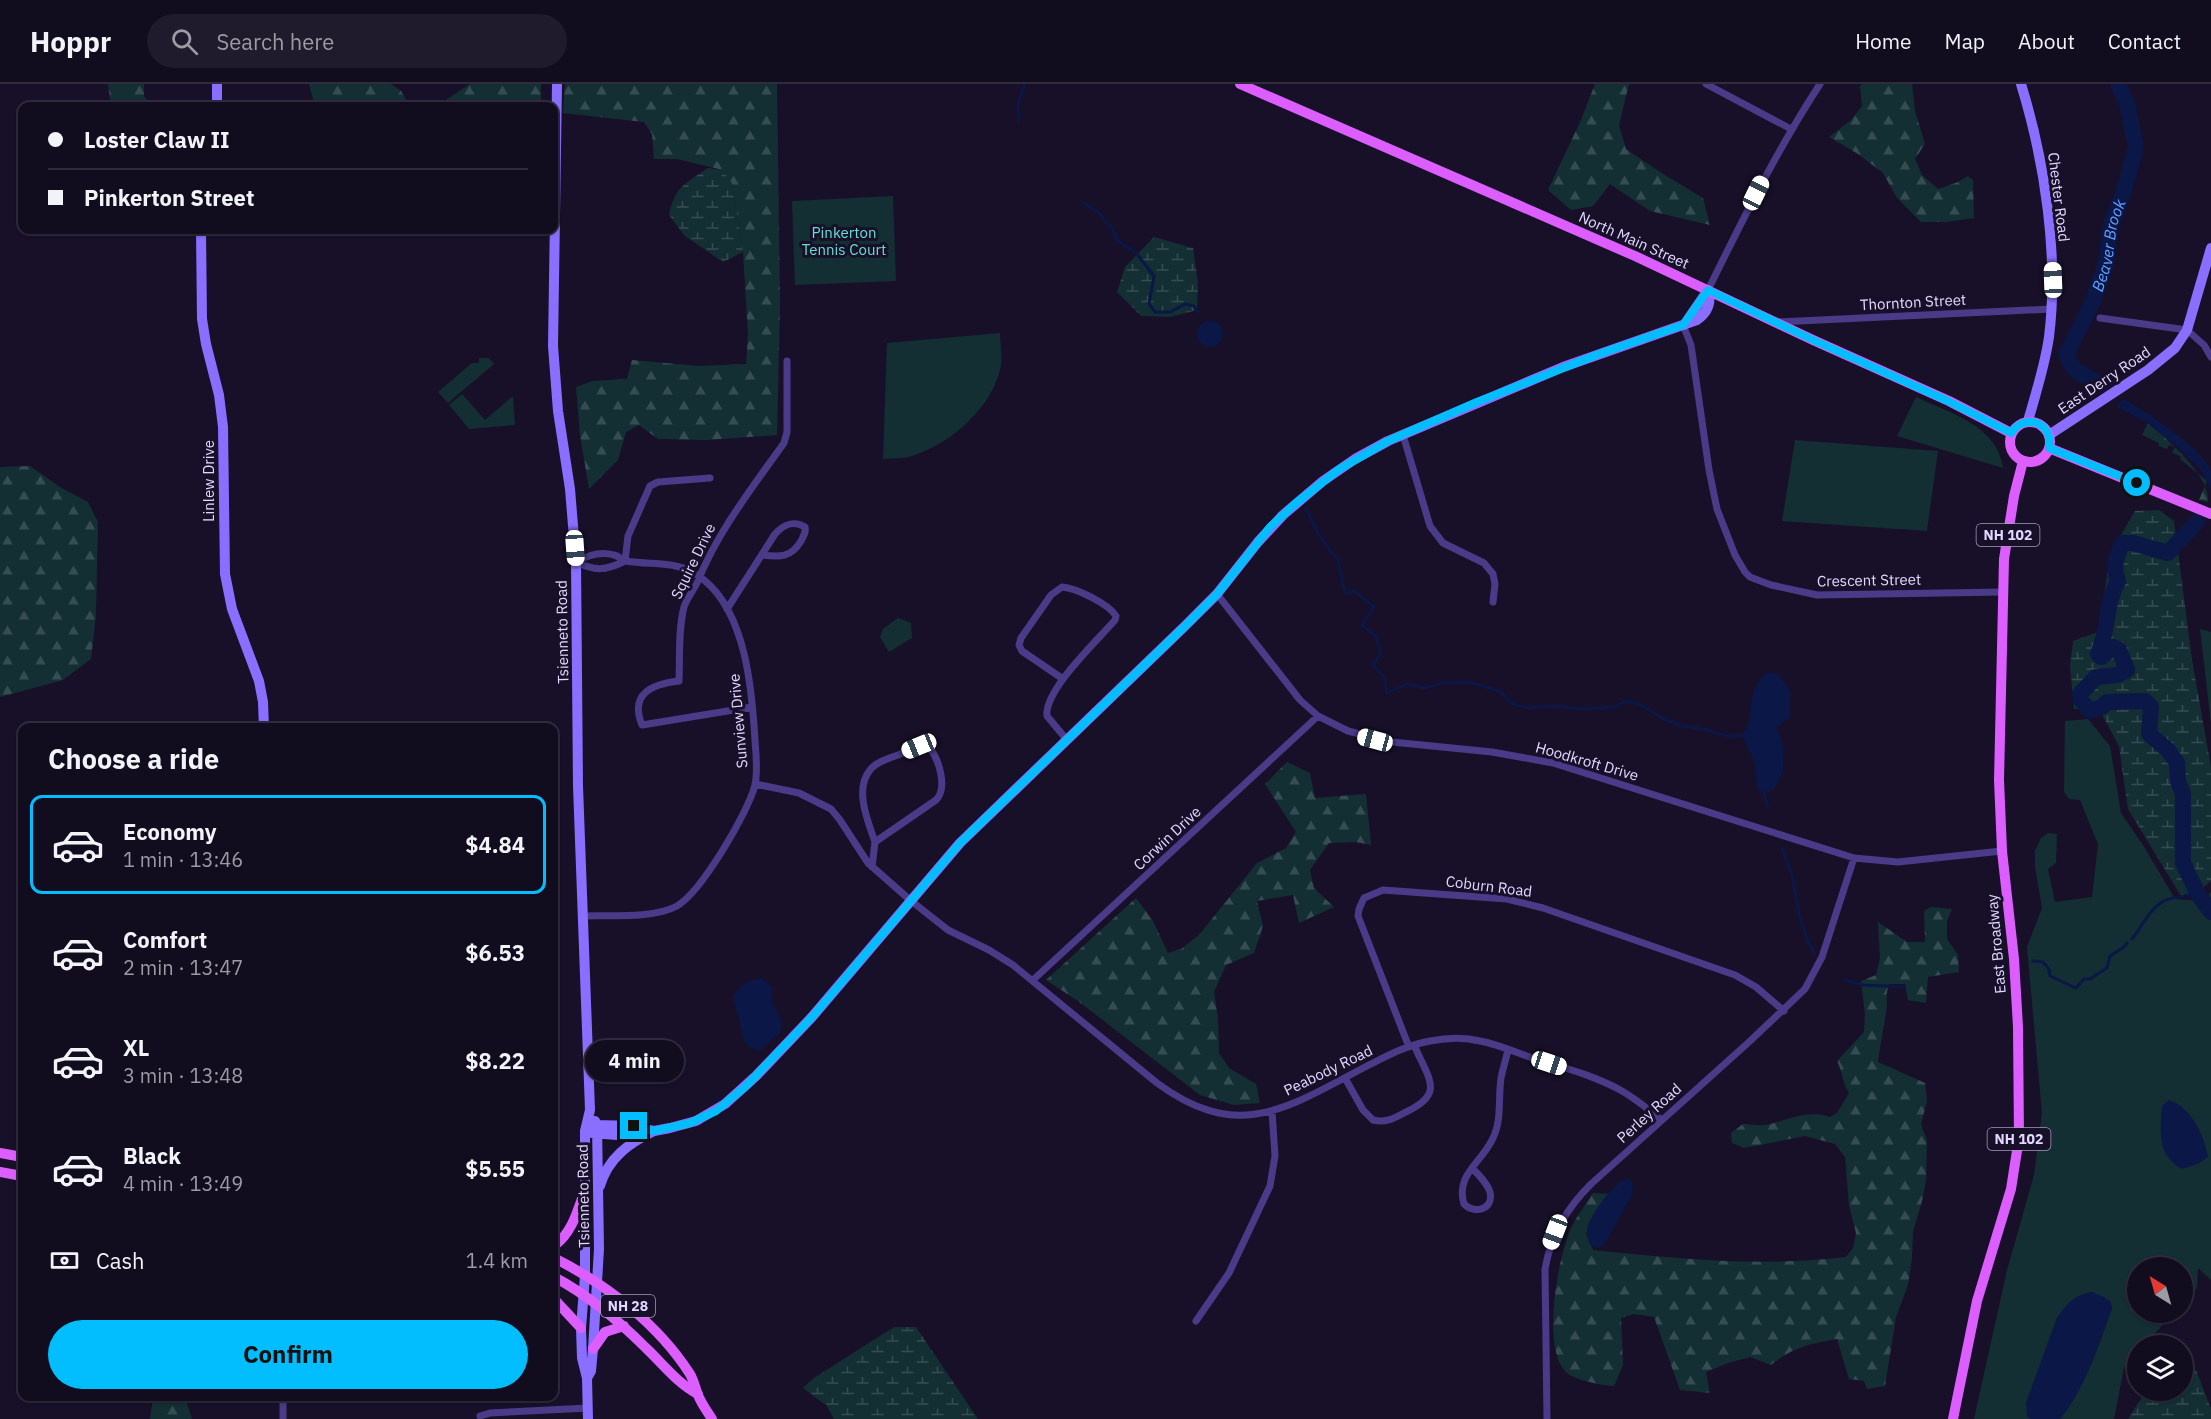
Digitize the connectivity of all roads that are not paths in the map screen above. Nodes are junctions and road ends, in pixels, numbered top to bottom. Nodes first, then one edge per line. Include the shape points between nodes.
1 (217, 84) edge
2 (557, 84) edge
3 (1240, 84) edge
4 (1706, 84) edge
5 (1820, 84) edge
6 (2020, 84) edge
7 (217, 102) edge
8 (557, 102) edge
9 (1791, 129) junction
10 (201, 234) edge
11 (555, 234) edge
12 (2211, 248) edge
13 (1708, 290) junction
14 (2051, 309) junction
15 (2100, 318) dead end
16 (1775, 322) junction
17 (1683, 325) junction
18 (2187, 330) junction
19 (2211, 357) edge
20 (788, 361) dead end
21 (2028, 421) junction
22 (2011, 433) junction
23 (1403, 435) junction
24 (2049, 435) junction
25 (2049, 448) junction
26 (2023, 461) junction
27 (710, 478) dead end
28 (2211, 514) edge
29 (762, 555) junction
30 (625, 561) junction
31 (576, 562) junction
32 (699, 576) junction
33 (2003, 592) junction
34 (1217, 594) junction
35 (1493, 602) dead end
36 (727, 609) junction
37 (1063, 679) junction
38 (752, 707) junction
39 (1318, 716) junction
40 (264, 723) edge
41 (1066, 740) junction
42 (755, 784) junction
43 (875, 842) junction
44 (2002, 851) junction
45 (1854, 858) junction
46 (872, 867) junction
47 (910, 900) junction
48 (583, 916) junction
49 (1033, 981) junction
50 (1784, 1011) junction
51 (1412, 1046) junction
52 (1508, 1050) junction
53 (1344, 1078) junction
54 (590, 1110) junction
55 (1272, 1111) junction
56 (1662, 1120) junction
57 (597, 1130) junction
58 (650, 1130) junction
59 (585, 1131) junction
60 (0, 1153) edge
61 (18, 1156) edge
62 (1472, 1168) junction
63 (0, 1172) edge
64 (18, 1175) edge
65 (586, 1187) junction
66 (598, 1192) junction
67 (558, 1242) edge
68 (558, 1260) edge
69 (585, 1276) junction
70 (558, 1279) edge
71 (597, 1284) junction
72 (582, 1293) junction
73 (558, 1303) edge
74 (595, 1303) junction
75 (1196, 1321) dead end
76 (624, 1326) junction
77 (581, 1328) junction
78 (592, 1349) junction
79 (587, 1378) junction
80 (698, 1394) junction
81 (283, 1401) edge
82 (588, 1414) edge
83 (480, 1416) dead end
84 (283, 1419) edge
85 (712, 1419) edge
86 (1547, 1419) edge
87 (1953, 1419) edge

1 - 7 street
2 - 8 street, Tsienneto Road
3 - 13 main road, North Main Street
4 - 9 street
5 - 9 street
6 - 14 street, Chester Road via 2034,127 2043,179 2052,264
9 - 13 street
10 - 40 street, Linlew Drive via 202,319 223,427 225,574 236,620 260,681
11 - 31 street, Tsienneto Road via 553,346
12 - 18 street, East Derry Road
13 - 16 main road, North Main Street
13 - 17 street via 1710,301 1704,314
14 - 16 street, Thornton Street
14 - 21 street, Chester Road via 2048,340
15 - 18 street
16 - 22 main road, North Main Street
17 - 23 street via 1563,367
17 - 33 street, Crescent Street via 1691,345 1714,494 1744,572 1760,582 1817,595
18 - 19 street
18 - 24 street, East Derry Road via 2158,363
20 - 32 street, Squire Drive via 784,443 734,511
21 - 22 main road via 2018,424
21 - 24 main road via 2041,424
22 - 26 main road via 2011,451
23 - 34 street via 1355,459 1295,504 1264,534
23 - 35 street via 1430,526 1443,543 1484,563 1493,574
24 - 25 main road
25 - 26 main road via 2040,459
25 - 28 main road
26 - 33 main road, East Broadway / NH 102 via 2004,559
27 - 30 street via 650,486 628,537
29 - 29 street via 783,557 792,553 806,533 805,527 783,526
29 - 36 street
30 - 31 street, Sunview Drive via 592,570
30 - 31 street, Sunview Drive via 612,554 590,554
30 - 32 street, Sunview Drive via 666,564
31 - 48 street, Tsienneto Road
32 - 36 street, Sunview Drive
32 - 38 street, Squire Drive via 683,611 679,681 655,684 645,693 638,709 642,725
33 - 44 main road, East Broadway / NH 102 via 1999,780
34 - 39 street, Hoodkroft Drive via 1294,693
34 - 41 street
36 - 38 street, Sunview Drive via 746,661
37 - 37 street via 1116,616 1110,608 1062,587 1051,595 1019,645
37 - 41 street via 1046,712
38 - 42 street, Sunview Drive
39 - 45 street, Hoodkroft Drive via 1375,740 1553,763
39 - 49 street, Corwin Drive
41 - 47 street via 960,843
42 - 46 street, Peabody Road via 799,793 831,809
42 - 48 street, Sunview Drive via 726,845 679,904 644,914
43 - 43 street via 864,807 866,775 882,761 927,746 935,756 942,785 940,795
43 - 46 street
44 - 45 street, Hoodkroft Drive via 1898,862
44 - 87 main road, East Broadway / NH 102 via 2014,959 2019,1138 2011,1190 1977,1301
45 - 50 street, Perley Road via 1816,970
46 - 47 street, Peabody Road
47 - 49 street, Peabody Road via 948,930 989,950
47 - 58 street via 812,1017 741,1090 702,1118 681,1126
48 - 54 street, Tsienneto Road
49 - 55 street, Peabody Road via 1157,1083 1185,1101 1222,1115
50 - 51 street, Coburn Road via 1735,975 1543,908 1507,899 1383,890 1364,898 1358,916
50 - 56 street, Perley Road
51 - 52 street, Peabody Road via 1468,1039
51 - 53 street, Peabody Road
51 - 53 street, Coburn Road via 1431,1084 1428,1099 1414,1109 1390,1120 1372,1120
52 - 56 street, Peabody Road via 1609,1084
52 - 62 street via 1495,1134
53 - 55 street, Peabody Road
54 - 57 street, Tsienneto Road
54 - 59 street, Tsienneto Road
55 - 75 street via 1275,1156 1270,1186 1229,1273
56 - 86 street, Perley Road via 1580,1195 1560,1222 1549,1249 1545,1286
57 - 58 street via 617,1136
57 - 59 street
57 - 66 street, Tsienneto Road
58 - 66 street via 613,1160
59 - 65 street, Tsienneto Road
60 - 61 main road
62 - 62 street via 1463,1180 1462,1193 1466,1207 1476,1210 1488,1204 1490,1195
63 - 64 main road
65 - 67 main road via 572,1225
65 - 69 street, Tsienneto Road
66 - 71 street, Tsienneto Road
68 - 69 main road, NH 28
69 - 71 main road, NH 28
69 - 72 street, Tsienneto Road
70 - 72 main road, NH 28
71 - 74 street, Tsienneto Road
71 - 80 main road, NH 28 via 634,1311 666,1343 691,1375
72 - 74 main road, NH 28
72 - 77 street, Tsienneto Road
73 - 77 main road
74 - 76 main road, NH 28
74 - 78 street, Tsienneto Road
76 - 78 main road via 605,1332
76 - 80 main road, NH 28 via 681,1384
77 - 79 street, Tsienneto Road
78 - 79 street, Tsienneto Road
79 - 82 street
80 - 85 main road, NH 28
81 - 84 street
82 - 83 street

